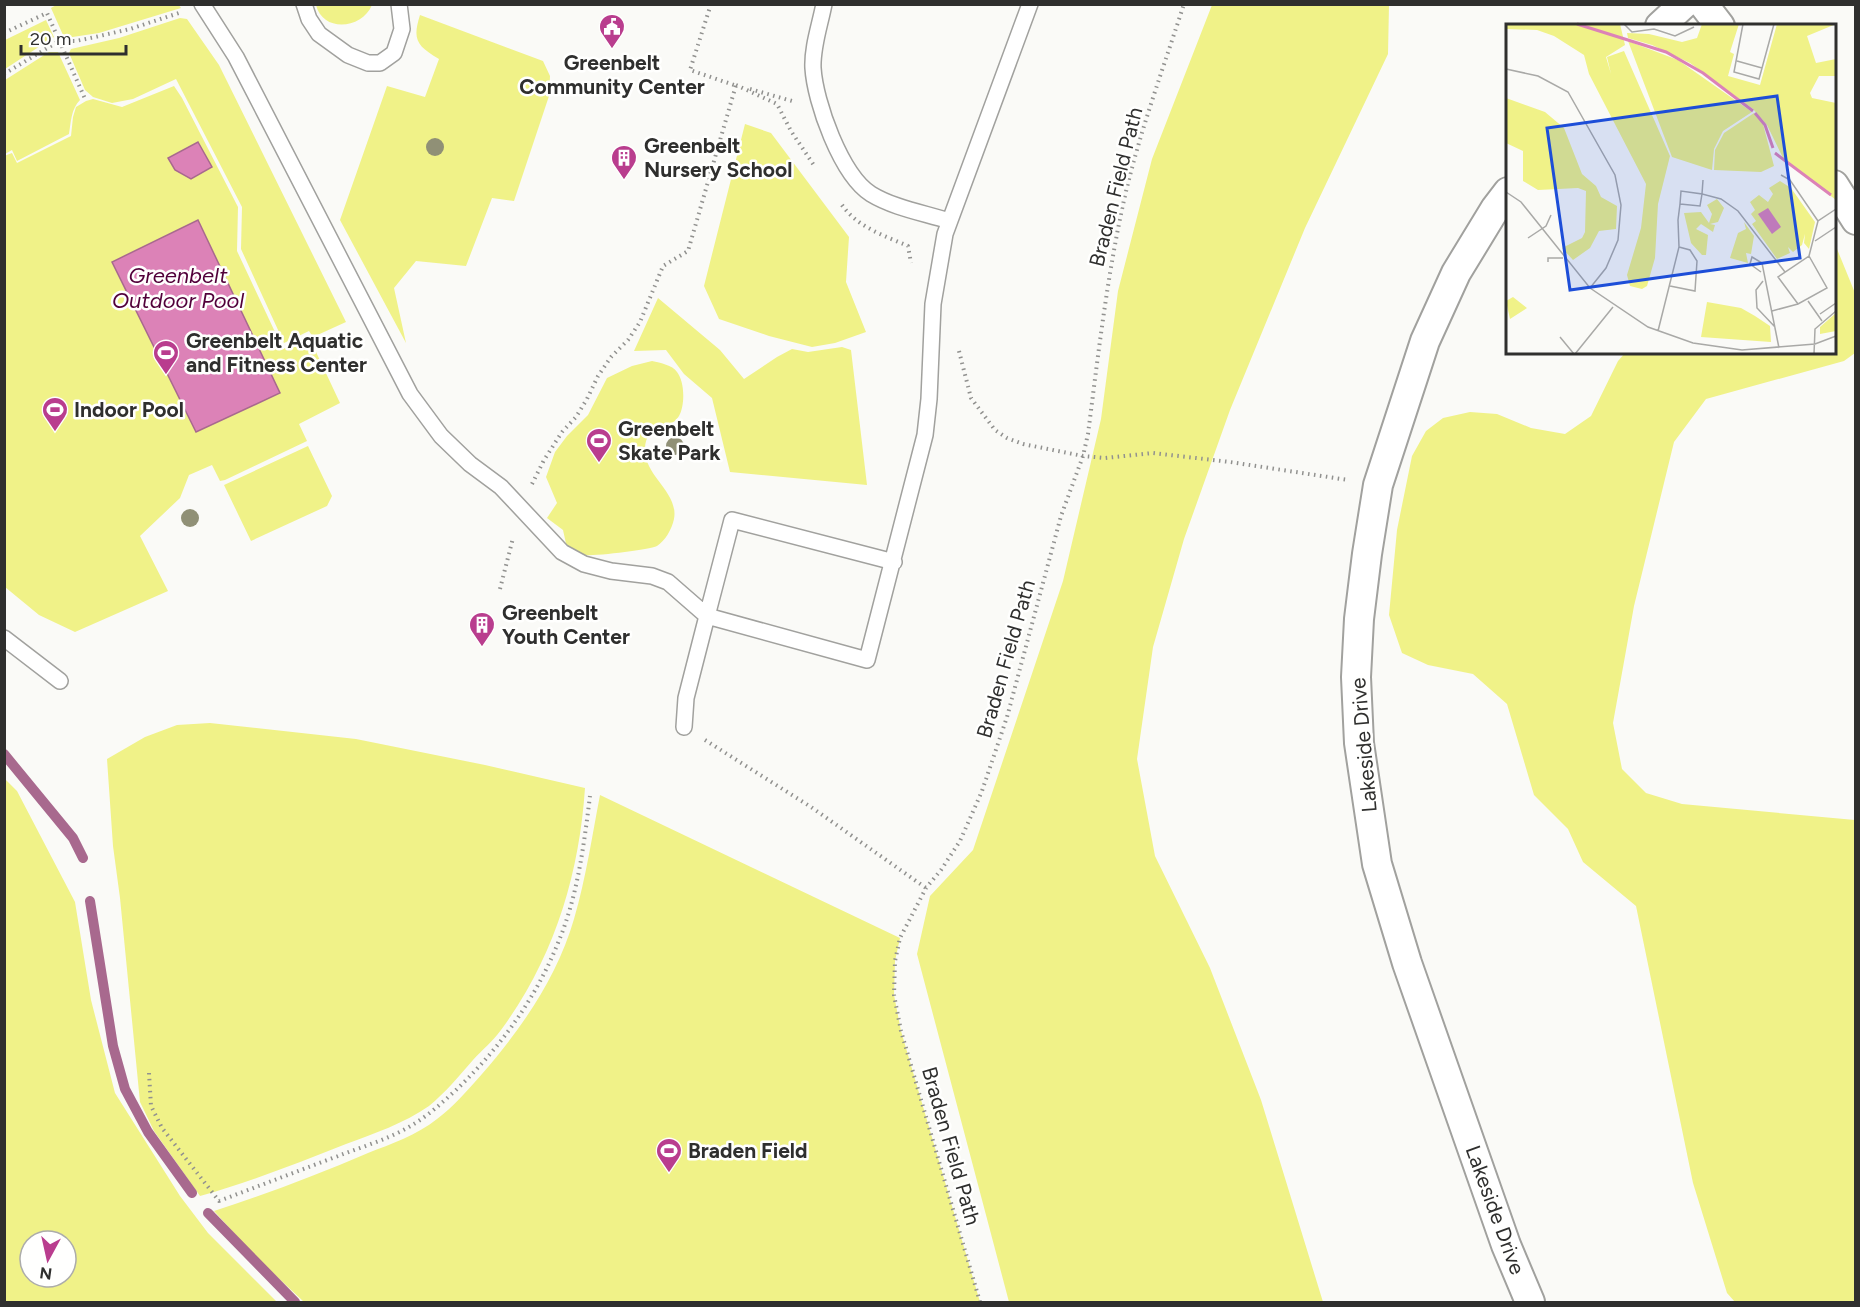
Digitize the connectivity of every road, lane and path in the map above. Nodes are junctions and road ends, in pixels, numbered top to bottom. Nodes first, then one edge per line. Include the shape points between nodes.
1 (202, 4) edge
2 (304, 4) edge
3 (399, 4) edge
4 (711, 4) edge
5 (824, 4) edge
6 (1030, 4) edge
7 (1184, 4) edge
8 (1684, 4) edge
9 (1703, 4) edge
10 (181, 12) dead end
11 (1662, 24) edge
12 (1718, 24) edge
13 (4, 33) edge
14 (59, 40) junction
15 (4, 74) edge
16 (736, 85) junction
17 (86, 101) dead end
18 (821, 110) junction
19 (1836, 188) edge
20 (1506, 195) edge
21 (1856, 219) edge
22 (949, 221) junction
23 (958, 345) dead end
24 (1083, 456) junction
25 (1378, 485) junction
26 (521, 507) junction
27 (894, 562) junction
28 (500, 589) dead end
29 (707, 616) junction
30 (4, 638) edge
31 (60, 681) dead end
32 (684, 727) joint
33 (590, 796) dead end
34 (926, 888) junction
35 (149, 1073) dead end
36 (980, 1302) edge
37 (1530, 1302) edge

1 - 26 lane via 236,57 410,394 441,436
2 - 3 lane via 319,34 348,55 368,63 380,63 394,53 402,29
4 - 16 path via 690,70
5 - 18 lane via 813,65
6 - 22 lane
7 - 24 path, Braden Field Path via 1124,199
8 - 11 street
9 - 12 street
10 - 14 path via 95,37
13 - 14 path via 47,13
14 - 15 path
14 - 17 path
16 - 18 path
16 - 26 path via 688,251 663,266 640,322 598,376 576,417 544,460
18 - 22 lane via 847,167 861,186 887,202
19 - 21 street
20 - 25 street, Lakeside Drive via 1456,273 1425,341
22 - 27 lane via 933,304 925,435
23 - 24 path via 971,398 995,430 1023,444
24 - 25 path via 1153,453
24 - 34 path, Braden Field Path via 1061,516 1007,717 982,791 960,841
25 - 37 street, Lakeside Drive via 1366,554 1356,677 1359,743 1377,864 1407,963 1506,1245
26 - 28 path
26 - 29 lane via 562,552 584,564 668,582
27 - 29 lane via 732,520
27 - 29 lane via 867,660
29 - 32 lane via 686,698
30 - 31 lane
32 - 34 path via 811,807
33 - 35 path via 574,892 561,937 545,972 499,1045 470,1077 416,1123 219,1201 162,1128 151,1106
34 - 36 path, Braden Field Path via 900,938 894,995

